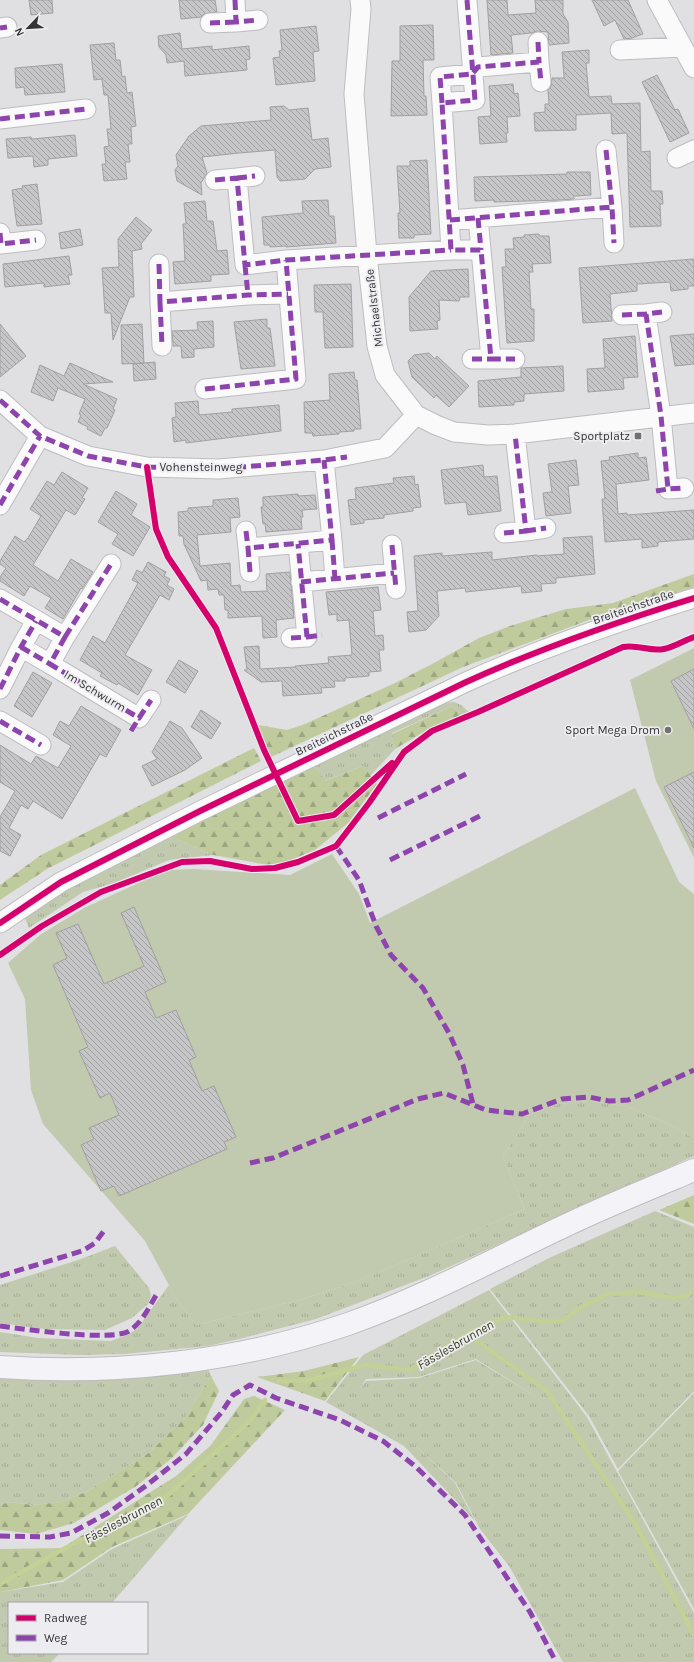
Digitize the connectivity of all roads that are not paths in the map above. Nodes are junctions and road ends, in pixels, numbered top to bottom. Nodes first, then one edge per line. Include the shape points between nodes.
1 (235, 0) edge
2 (360, 0) edge
3 (467, 0) edge
4 (658, 0) edge
5 (258, 20) dead end
6 (236, 22) junction
7 (210, 23) dead end
8 (538, 42) dead end
9 (682, 47) junction
10 (620, 50) dead end
11 (539, 62) junction
12 (694, 68) edge
13 (472, 74) junction
14 (540, 82) dead end
15 (442, 103) junction
16 (86, 109) dead end
17 (0, 120) edge
18 (606, 150) dead end
19 (694, 150) edge
20 (677, 158) dead end
21 (215, 180) dead end
22 (612, 207) junction
23 (478, 218) junction
24 (450, 220) junction
25 (0, 240) edge
26 (36, 240) dead end
27 (614, 244) dead end
28 (451, 250) junction
29 (481, 250) junction
30 (367, 255) junction
31 (286, 260) junction
32 (158, 264) dead end
33 (245, 265) junction
34 (288, 294) junction
35 (248, 295) junction
36 (160, 302) junction
37 (622, 315) dead end
38 (162, 346) dead end
39 (472, 359) dead end
40 (491, 359) junction
41 (515, 359) dead end
42 (205, 389) dead end
43 (0, 400) edge
44 (694, 413) edge
45 (416, 414) junction
46 (661, 416) junction
47 (515, 434) junction
48 (40, 436) junction
49 (324, 460) junction
50 (669, 490) dead end
51 (0, 505) edge
52 (546, 528) dead end
53 (526, 531) junction
54 (504, 533) dead end
55 (332, 540) junction
56 (298, 544) junction
57 (392, 545) dead end
58 (111, 564) dead end
59 (250, 572) dead end
60 (336, 579) junction
61 (301, 582) junction
62 (694, 598) edge
63 (0, 599) edge
64 (36, 621) junction
65 (307, 637) dead end
66 (65, 638) junction
67 (21, 647) junction
68 (50, 664) junction
69 (0, 689) edge
70 (151, 700) dead end
71 (0, 721) edge
72 (41, 745) dead end
73 (0, 923) edge
74 (694, 1170) edge
75 (0, 1367) edge

1 - 6 street
2 - 30 street, Michaelstraße via 362,9 354,94
3 - 13 street
4 - 9 street
5 - 6 street
6 - 7 street
8 - 11 street
9 - 10 street
9 - 12 street
11 - 13 street via 478,67
11 - 14 street
13 - 15 street via 440,77
13 - 15 street via 475,100
15 - 24 street
16 - 17 street
18 - 22 street
19 - 20 street
21 - 33 street via 246,177
22 - 23 street
22 - 27 street
23 - 24 street
23 - 29 street
24 - 28 street
25 - 26 street
28 - 29 street, Michaelstraße
28 - 30 street, Michaelstraße
29 - 40 street
30 - 31 street, Michaelstraße
30 - 45 street, Michaelstraße via 377,346 386,375
31 - 33 street, Michaelstraße
31 - 34 street
32 - 36 street
33 - 35 street
34 - 35 street
34 - 42 street via 296,379
35 - 36 street
36 - 38 street
37 - 46 street via 654,313
39 - 40 street
40 - 41 street
43 - 48 street, Vohensteinweg
44 - 46 street, Michaelstraße
45 - 47 street, Michaelstraße via 454,432
45 - 49 street, Vohensteinweg via 385,448
46 - 47 street, Michaelstraße
46 - 50 street
47 - 53 street
48 - 49 street, Vohensteinweg via 88,456 147,467 219,469
48 - 51 street
49 - 55 street
52 - 53 street
53 - 54 street
55 - 56 street
55 - 60 street
56 - 59 street via 247,540
56 - 61 street
57 - 60 street via 395,581
58 - 66 street, Im Schwurm
60 - 61 street
61 - 65 street
62 - 73 street, Breiteichstraße via 630,618 464,683 200,811 61,882
63 - 64 street
64 - 66 street
64 - 67 street
66 - 68 street, Im Schwurm
67 - 68 street, Im Schwurm
67 - 69 street
68 - 70 street, Im Schwurm via 135,724
71 - 72 street
74 - 75 main road via 586,1216 392,1306 348,1324 301,1338 165,1365 69,1369

